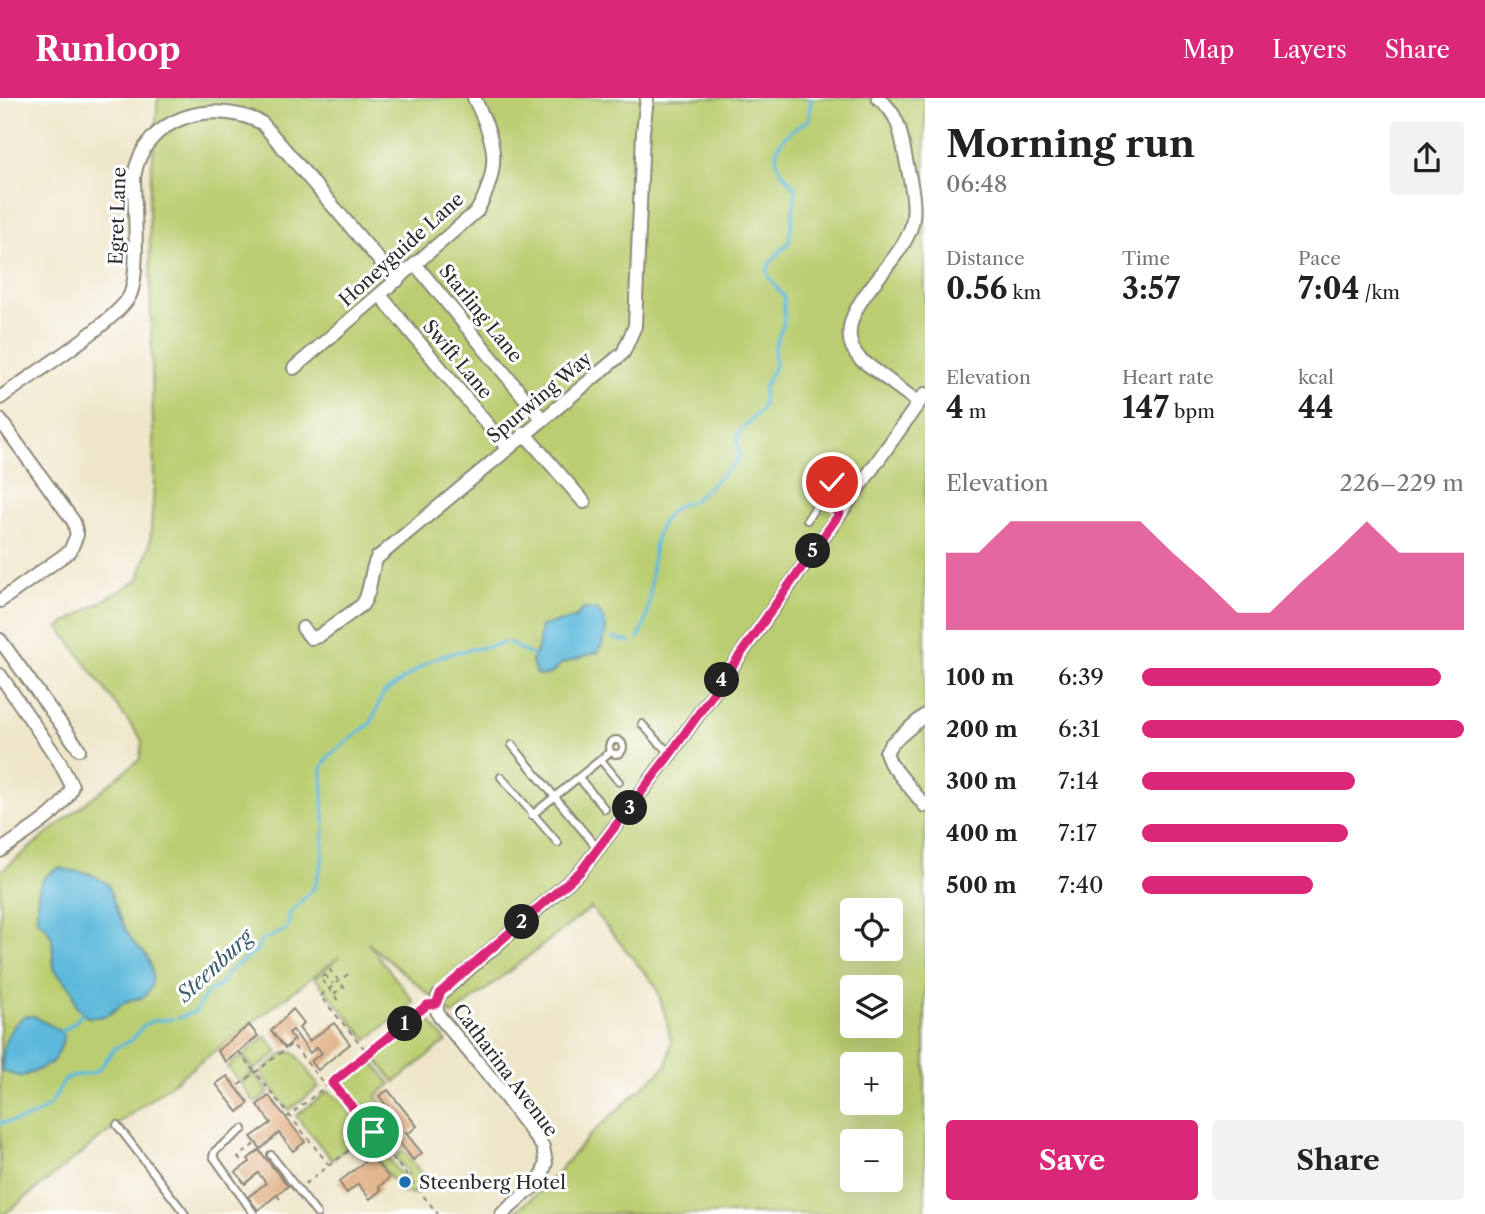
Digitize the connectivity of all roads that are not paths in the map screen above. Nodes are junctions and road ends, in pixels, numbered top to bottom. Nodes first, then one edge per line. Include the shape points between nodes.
1 (474, 98) edge
2 (647, 98) edge
3 (878, 98) edge
4 (416, 265) junction
5 (397, 281) junction
6 (380, 295) junction
7 (294, 368) dead end
8 (0, 398) edge
9 (922, 399) edge
10 (542, 419) junction
11 (0, 420) edge
12 (524, 433) junction
13 (507, 448) junction
14 (839, 471) dead end
15 (820, 500) junction
16 (584, 502) dead end
17 (840, 513) junction
18 (807, 520) dead end
19 (0, 601) edge
20 (303, 628) dead end
21 (0, 640) edge
22 (0, 675) edge
23 (925, 715) edge
24 (642, 724) dead end
25 (512, 746) dead end
26 (79, 749) dead end
27 (610, 752) dead end
28 (671, 753) junction
29 (601, 760) junction
30 (501, 777) dead end
31 (579, 778) junction
32 (619, 782) dead end
33 (555, 797) junction
34 (925, 806) edge
35 (605, 809) dead end
36 (532, 815) junction
37 (558, 843) dead end
38 (598, 849) junction
39 (0, 851) edge
40 (117, 1125) dead end
41 (243, 1129) dead end
42 (271, 1155) dead end
43 (185, 1214) edge
44 (254, 1214) edge
45 (317, 1214) edge
46 (502, 1214) edge

1 - 4 street, Honeyguide Lane via 492,142 494,166 488,189 473,216
2 - 10 street, Spurwing Way via 634,332 623,353
3 - 9 street via 899,124 912,222 900,250 851,318 848,334 860,359
4 - 5 street, Honeyguide Lane
4 - 10 street, Starling Lane
5 - 6 street, Honeyguide Lane
5 - 8 street, Egret Lane via 262,123 224,109 190,111 161,127 138,161 134,277 127,301 95,330
6 - 7 street, Honeyguide Lane
6 - 13 street, Swift Lane
9 - 17 street, Catharina Avenue
10 - 12 street, Spurwing Way
11 - 19 street via 74,522 77,535 70,551
12 - 13 street, Spurwing Way
12 - 16 street
13 - 20 street, Spurwing Way via 377,558 362,605 315,638
14 - 15 lane
15 - 17 lane
15 - 18 lane
17 - 28 street, Catharina Avenue
21 - 26 street
22 - 39 street via 72,786 54,811
23 - 34 street via 886,752
24 - 28 lane
25 - 33 lane
27 - 29 lane
28 - 38 street, Catharina Avenue
29 - 31 lane
29 - 32 lane
30 - 36 lane
31 - 33 lane
31 - 35 lane
33 - 36 lane
33 - 38 lane
36 - 37 lane
38 - 46 street, Catharina Avenue via 581,871 441,992 436,1004 439,1016 543,1147 546,1163 540,1181
40 - 43 lane
41 - 44 lane via 213,1156
42 - 45 lane

